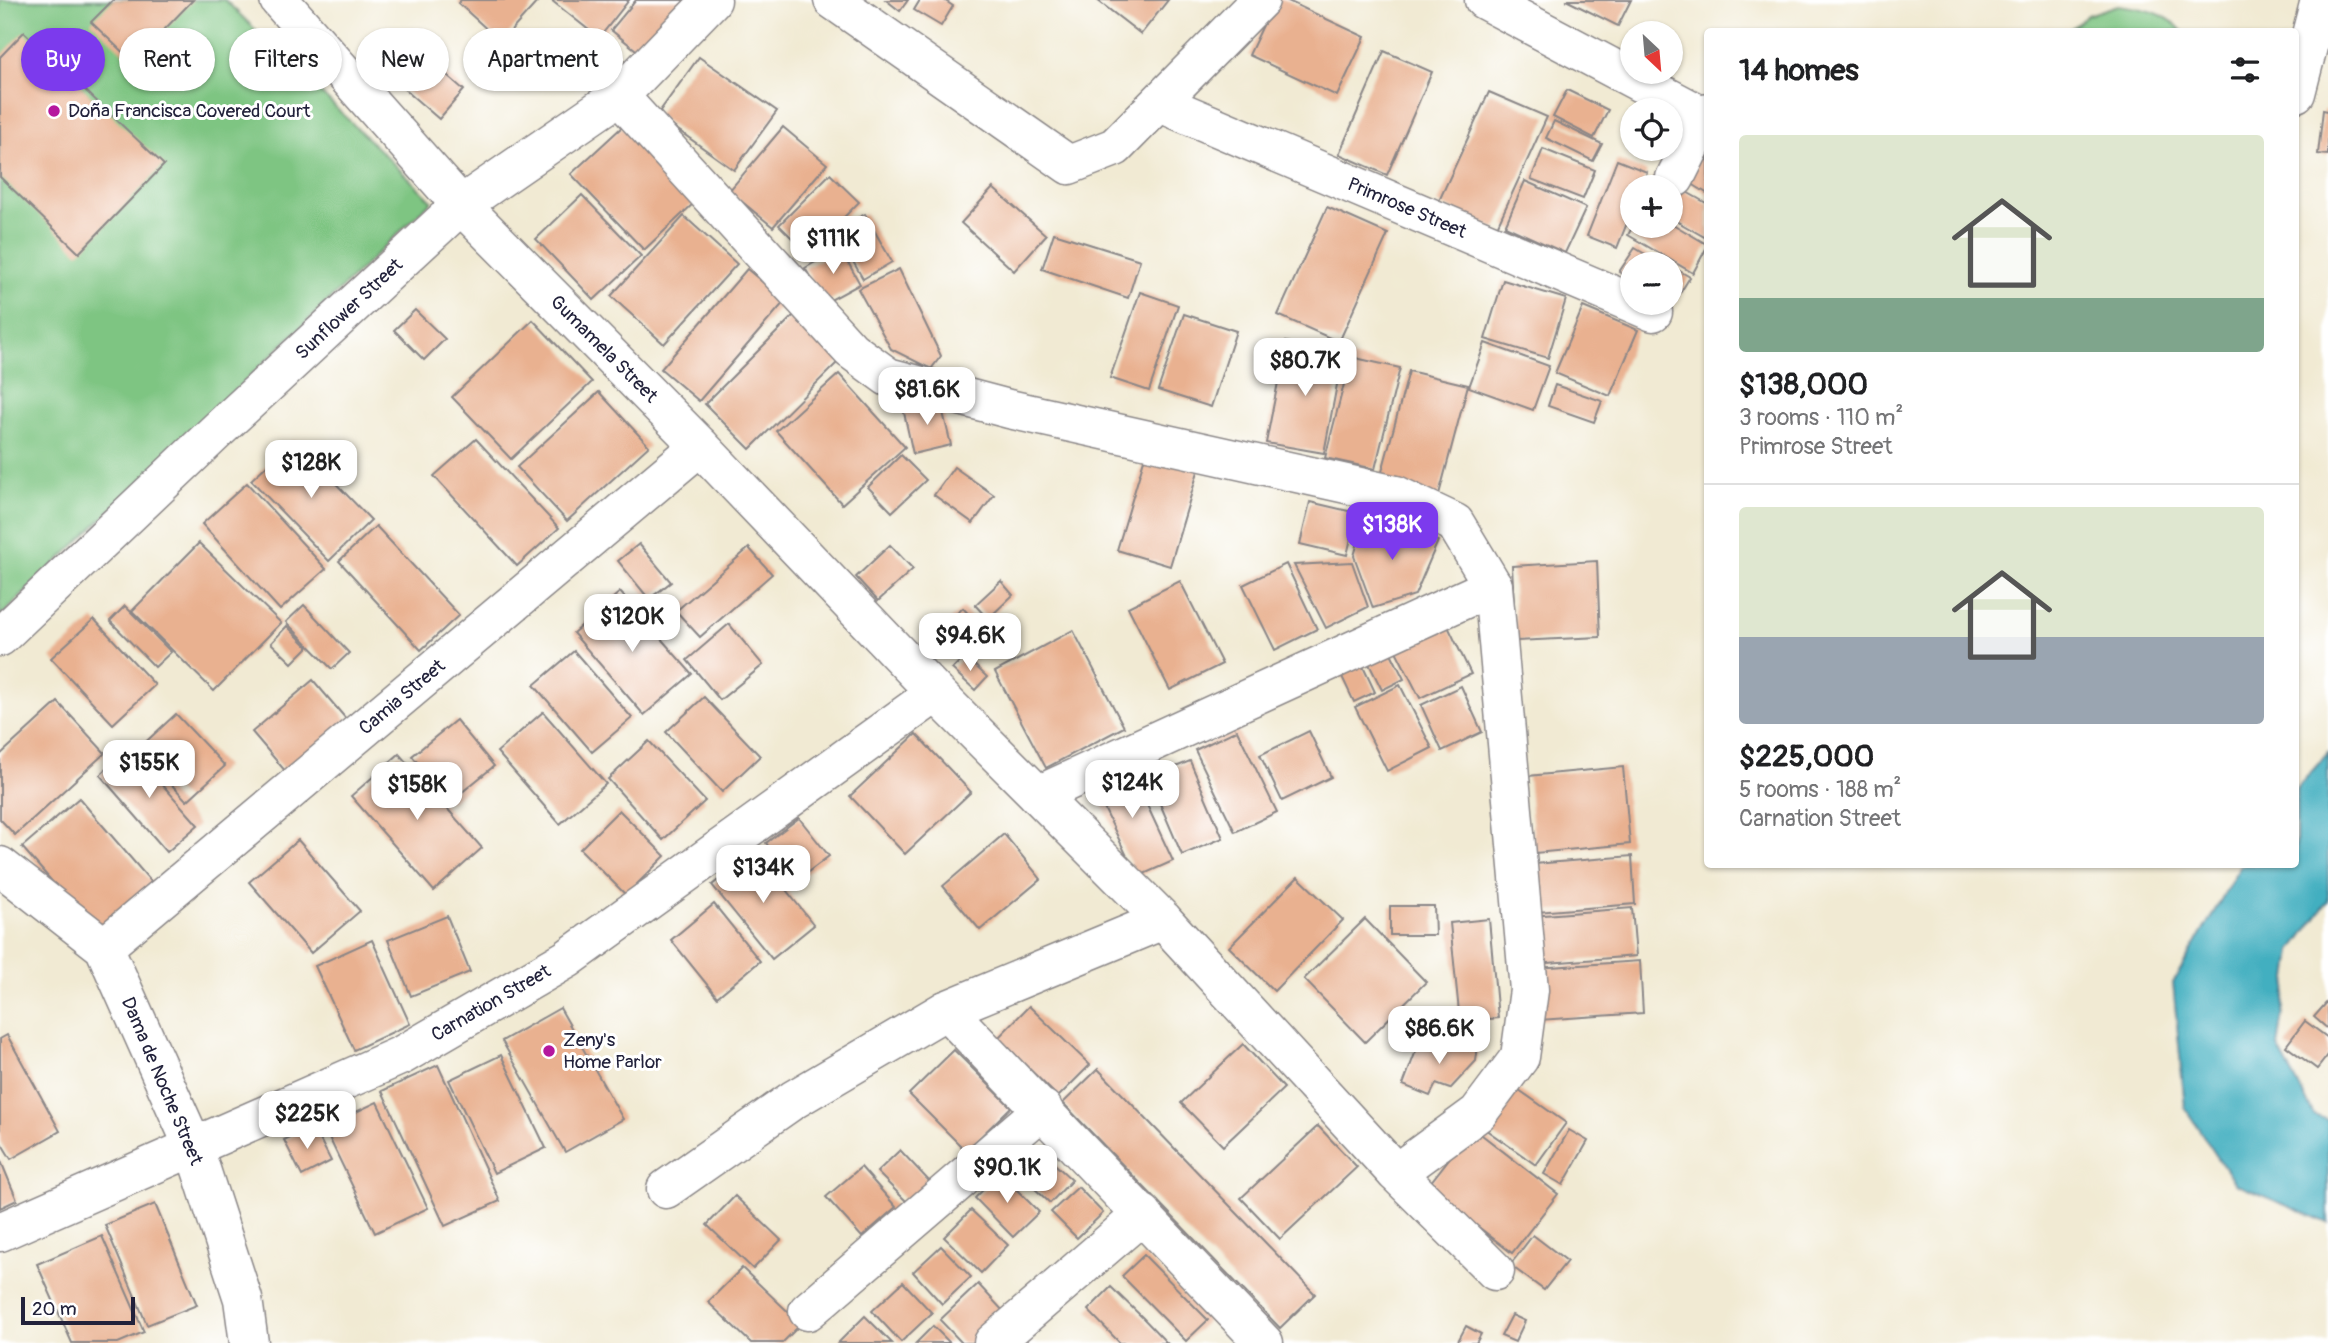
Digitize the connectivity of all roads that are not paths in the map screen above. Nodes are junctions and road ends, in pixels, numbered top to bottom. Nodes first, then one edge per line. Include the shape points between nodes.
1 (279, 0) edge
2 (712, 0) edge
3 (833, 0) edge
4 (1260, 0) edge
5 (1484, 0) edge
6 (2320, 0) edge
7 (2299, 81) edge
8 (619, 96) junction
9 (1160, 103) junction
10 (1704, 112) edge
11 (1704, 120) edge
12 (1676, 175) edge
13 (461, 205) junction
14 (1620, 298) edge
15 (700, 446) junction
16 (1493, 586) junction
17 (0, 637) edge
18 (936, 693) junction
19 (1038, 795) junction
20 (0, 866) edge
21 (1163, 920) junction
22 (104, 947) junction
23 (946, 1010) junction
24 (1043, 1109) junction
25 (194, 1148) junction
26 (1396, 1173) junction
27 (666, 1189) dead end
28 (1143, 1214) junction
29 (0, 1232) edge
30 (1495, 1271) dead end
31 (808, 1311) dead end
32 (1244, 1336) edge
33 (249, 1343) edge
34 (993, 1343) edge

1 - 13 street, Gumamela Street
2 - 8 street, Sunflower Street
3 - 9 street via 1069,165 1115,147
4 - 9 street
5 - 10 street
6 - 7 street
8 - 13 street, Sunflower Street
8 - 16 street via 851,350 888,377 1009,409 1396,495 1455,523
9 - 14 street, Primrose Street
11 - 12 street
13 - 15 street, Gumamela Street
13 - 17 street, Sunflower Street
15 - 18 street, Gumamela Street
15 - 22 street, Camia Street
16 - 19 street
16 - 26 street via 1529,990 1520,1057 1478,1113
18 - 19 street, Gumamela Street
18 - 25 street, Carnation Street via 567,959 402,1055
19 - 21 street, Gumamela Street
20 - 22 street, Dama de Noche Street
21 - 23 street
21 - 26 street, Gumamela Street
22 - 25 street, Dama de Noche Street
23 - 24 street
23 - 27 street via 793,1100
24 - 28 street
24 - 31 street
25 - 29 street, Carnation Street
25 - 33 street, Dama de Noche Street via 243,1299
26 - 30 street, Gumamela Street
28 - 32 street
28 - 34 street

